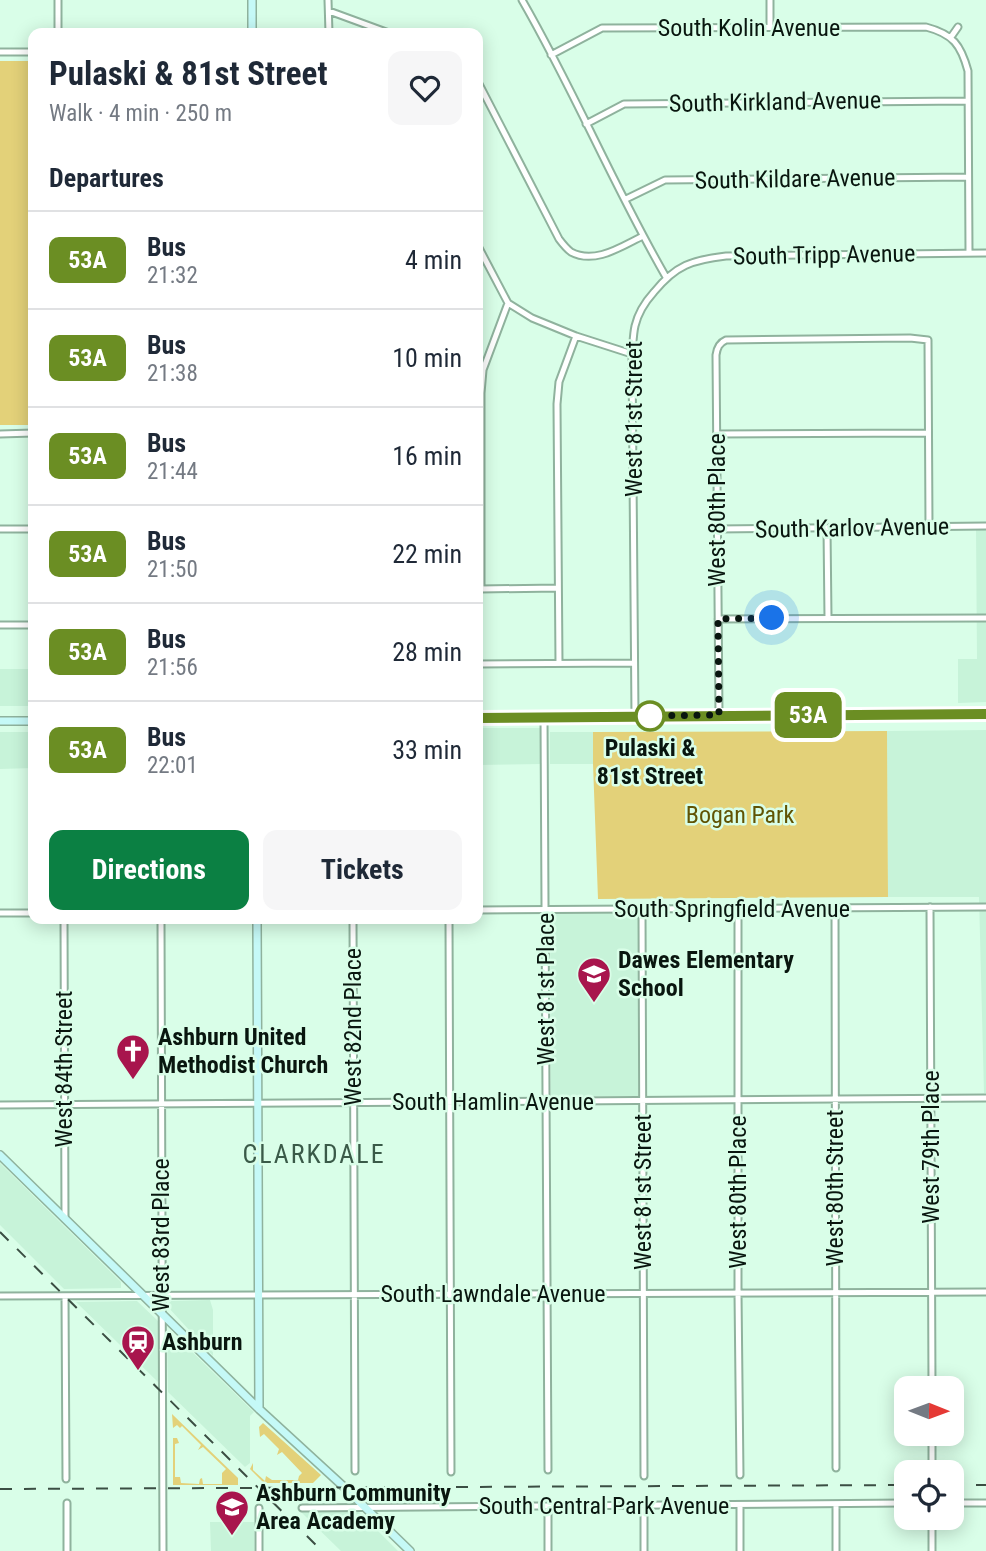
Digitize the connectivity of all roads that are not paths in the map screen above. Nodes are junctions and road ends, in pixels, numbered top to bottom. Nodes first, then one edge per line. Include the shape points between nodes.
1 (58, 0) edge
2 (252, 0) edge
3 (328, 0) edge
4 (522, 0) edge
5 (770, 0) edge
6 (329, 11) junction
7 (770, 27) junction
8 (958, 27) dead end
9 (58, 28) edge
10 (252, 28) edge
11 (329, 28) edge
12 (375, 28) edge
13 (951, 37) junction
14 (0, 52) edge
15 (28, 52) edge
16 (551, 55) junction
17 (483, 92) edge
18 (968, 101) junction
19 (586, 124) junction
20 (968, 177) junction
21 (626, 199) junction
22 (643, 236) junction
23 (969, 253) junction
24 (986, 253) edge
25 (483, 256) edge
26 (666, 276) junction
27 (508, 303) junction
28 (576, 336) junction
29 (632, 354) junction
30 (483, 370) edge
31 (28, 433) edge
32 (928, 433) junction
33 (0, 434) edge
34 (717, 434) junction
35 (986, 526) edge
36 (929, 527) junction
37 (827, 528) junction
38 (0, 529) edge
39 (28, 529) edge
40 (717, 529) junction
41 (558, 588) junction
42 (483, 589) edge
43 (828, 618) junction
44 (986, 618) edge
45 (718, 619) junction
46 (0, 625) edge
47 (28, 625) edge
48 (559, 663) junction
49 (634, 663) junction
50 (483, 664) edge
51 (986, 714) edge
52 (719, 715) junction
53 (635, 716) junction
54 (544, 717) junction
55 (483, 718) edge
56 (0, 721) edge
57 (28, 721) edge
58 (930, 907) junction
59 (986, 907) edge
60 (835, 908) junction
61 (642, 909) junction
62 (738, 909) junction
63 (483, 910) edge
64 (546, 910) junction
65 (0, 913) edge
66 (28, 913) edge
67 (64, 924) edge
68 (161, 924) edge
69 (257, 924) edge
70 (353, 924) edge
71 (449, 924) edge
72 (986, 1098) edge
73 (835, 1099) junction
74 (931, 1099) junction
75 (738, 1100) junction
76 (546, 1101) junction
77 (642, 1101) junction
78 (353, 1102) junction
79 (450, 1102) junction
80 (258, 1103) junction
81 (65, 1104) junction
82 (161, 1104) junction
83 (0, 1105) edge
84 (0, 1155) edge
85 (65, 1219) junction
86 (836, 1292) junction
87 (932, 1292) junction
88 (986, 1292) edge
89 (643, 1293) junction
90 (738, 1293) junction
91 (355, 1294) junction
92 (450, 1294) junction
93 (548, 1294) junction
94 (141, 1295) junction
95 (161, 1295) junction
96 (259, 1295) junction
97 (0, 1296) edge
98 (65, 1296) junction
99 (162, 1314) junction
100 (932, 1376) edge
101 (259, 1409) junction
102 (836, 1468) dead end
103 (548, 1470) dead end
104 (355, 1471) dead end
105 (451, 1472) dead end
106 (740, 1475) dead end
107 (644, 1476) dead end
108 (66, 1479) dead end
109 (67, 1503) dead end
110 (894, 1503) edge
111 (964, 1503) edge
112 (986, 1503) edge
113 (836, 1504) junction
114 (644, 1505) junction
115 (740, 1505) junction
116 (548, 1506) junction
117 (365, 1507) junction
118 (259, 1508) dead end
119 (302, 1508) dead end
120 (932, 1530) edge
121 (67, 1551) edge
122 (163, 1551) edge
123 (259, 1551) edge
124 (410, 1551) edge
125 (548, 1551) edge
126 (645, 1551) edge
127 (740, 1551) edge
128 (836, 1551) edge
129 (932, 1551) edge

1 - 9 street
2 - 10 main road
3 - 6 street
4 - 16 street
5 - 7 street
6 - 11 street
6 - 12 street
7 - 13 street, South Kolin Avenue via 926,27
7 - 16 street, South Kolin Avenue via 602,28
8 - 13 street
13 - 18 street via 963,52
14 - 15 street
16 - 19 street
17 - 22 street via 559,239 571,251 587,256 605,254
18 - 19 street, South Kirkland Avenue via 624,104
18 - 20 street
19 - 21 street
20 - 21 street, South Kildare Avenue via 665,180
20 - 23 street
21 - 22 street
22 - 26 street
23 - 24 street, South Tripp Avenue
23 - 26 street, South Tripp Avenue via 726,256 702,259
25 - 27 street
26 - 29 street, West 81st Street via 640,312
27 - 28 street
27 - 30 street
28 - 29 street
28 - 41 street via 559,382 557,404
29 - 49 street, West 81st Street
31 - 33 street
32 - 34 street
32 - 34 street, West 80th Place via 929,338 910,338 722,341 716,355
32 - 36 street
34 - 40 street, West 80th Place
35 - 36 street, South Karlov Avenue
36 - 37 street, South Karlov Avenue
37 - 40 street, South Karlov Avenue
37 - 43 street
38 - 39 street
40 - 45 street, West 80th Place
41 - 42 street
41 - 48 street
43 - 44 street
43 - 45 street
45 - 52 street, West 80th Place
46 - 47 street
48 - 49 street
48 - 50 street
49 - 53 street, West 81st Street
51 - 52 main road
52 - 53 main road
53 - 54 main road
54 - 55 main road
54 - 64 street, West 81st Place
56 - 57 main road
58 - 59 street, South Springfield Avenue
58 - 60 street, South Springfield Avenue
58 - 74 street, West 79th Place
60 - 62 street, South Springfield Avenue
60 - 73 street, West 80th Street
61 - 62 street, South Springfield Avenue
61 - 64 street, South Springfield Avenue
61 - 77 street, West 81st Street
62 - 75 street, West 80th Place
63 - 64 street, South Springfield Avenue
64 - 76 street, West 81st Place
65 - 66 street
67 - 81 street, West 84th Street
68 - 82 street, West 83rd Place
69 - 80 main road
70 - 78 street, West 82nd Place
71 - 79 street
72 - 74 street, South Hamlin Avenue
73 - 74 street, South Hamlin Avenue
73 - 75 street, South Hamlin Avenue
73 - 86 street, West 80th Street
74 - 87 street, West 79th Place
75 - 77 street, South Hamlin Avenue
75 - 90 street, West 80th Place
76 - 77 street, South Hamlin Avenue
76 - 79 street, South Hamlin Avenue
76 - 93 street, West 81st Place
77 - 89 street, West 81st Street
78 - 79 street, South Hamlin Avenue
78 - 80 street, South Hamlin Avenue
78 - 91 street, West 82nd Place
79 - 92 street
80 - 82 street, South Hamlin Avenue
80 - 96 main road
81 - 82 street, South Hamlin Avenue
81 - 83 street, South Hamlin Avenue
81 - 85 street, West 84th Street
82 - 95 street, West 83rd Place
84 - 85 main road
85 - 94 main road
86 - 87 street, South Lawndale Avenue
86 - 90 street, South Lawndale Avenue
86 - 102 street, West 80th Street
87 - 88 street, South Lawndale Avenue
87 - 100 street, West 79th Place
89 - 90 street, South Lawndale Avenue
89 - 93 street, South Lawndale Avenue
89 - 107 street, West 81st Street
90 - 106 street, West 80th Place
91 - 92 street, South Lawndale Avenue
91 - 96 street, South Lawndale Avenue
91 - 104 street, West 82nd Place
92 - 93 street, South Lawndale Avenue
92 - 105 street
93 - 103 street, West 81st Place
94 - 95 street, South Lawndale Avenue
94 - 98 street, South Lawndale Avenue
94 - 99 main road
95 - 96 street, South Lawndale Avenue
95 - 99 street, West 83rd Place
96 - 101 main road
97 - 98 street, South Lawndale Avenue
98 - 108 street
99 - 101 main road
99 - 122 street, West 83rd Place
101 - 117 main road
109 - 121 street
110 - 113 street, South Central Park Avenue
111 - 112 street
113 - 115 street, South Central Park Avenue
113 - 128 street
114 - 115 street, South Central Park Avenue
114 - 116 street, South Central Park Avenue
114 - 126 street
115 - 127 street
116 - 117 street, South Central Park Avenue
116 - 125 street
117 - 119 street, South Central Park Avenue
117 - 124 main road
118 - 123 street
120 - 129 street

